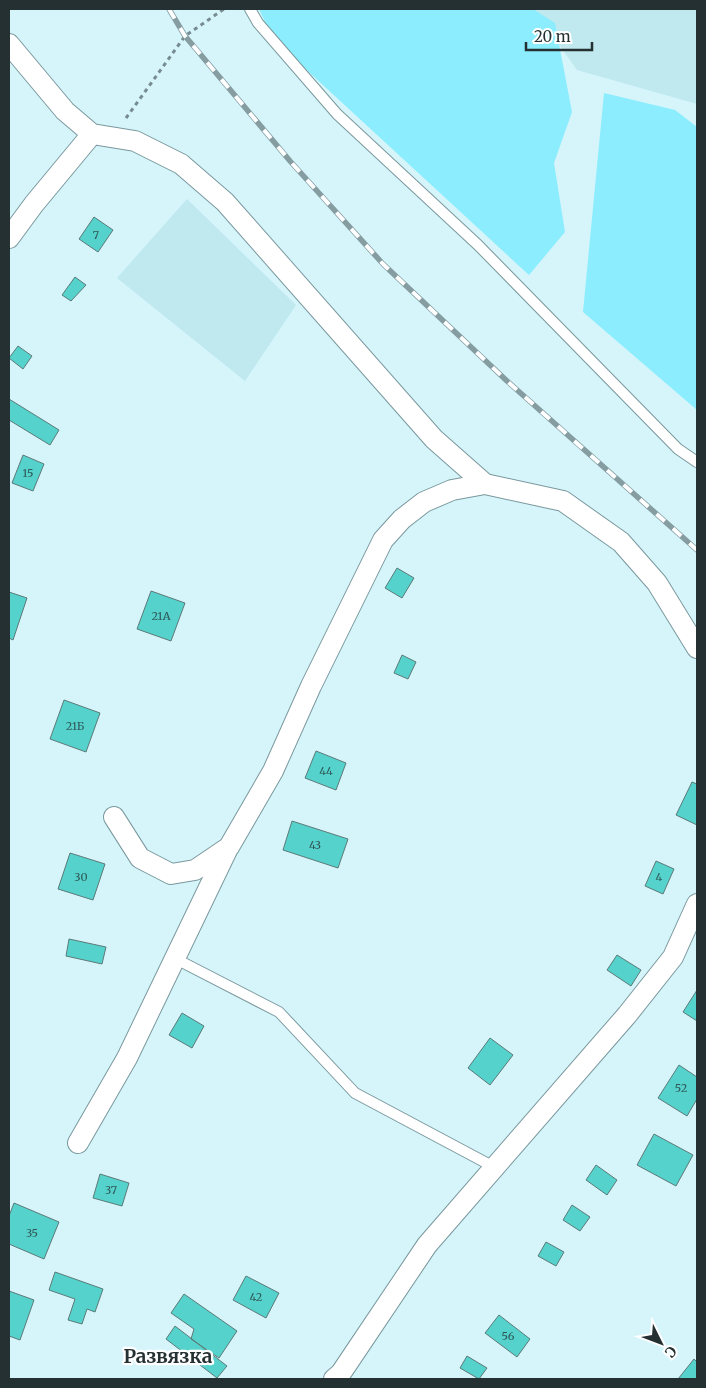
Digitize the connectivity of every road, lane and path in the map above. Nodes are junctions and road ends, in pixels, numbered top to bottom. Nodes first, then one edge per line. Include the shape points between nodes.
1 (224, 9) edge
2 (250, 9) edge
3 (9, 44) edge
4 (92, 134) junction
5 (112, 137) junction
6 (9, 238) edge
7 (697, 462) edge
8 (485, 484) junction
9 (697, 648) edge
10 (114, 817) dead end
11 (229, 847) junction
12 (697, 904) edge
13 (176, 959) junction
14 (78, 1143) dead end
15 (494, 1166) junction
16 (338, 1377) edge

1 - 5 path via 185,36
2 - 7 lane via 337,114 478,245 678,449
3 - 4 street via 65,111
4 - 5 street
4 - 6 street
5 - 8 street via 135,141 181,164 225,202 434,439
8 - 9 street via 563,501 621,542 657,582
8 - 11 street via 452,490 424,502 383,540 273,771
10 - 11 street via 140,858 171,874 195,870
11 - 13 street
12 - 15 street via 673,957 627,1015
13 - 14 street via 127,1058
13 - 15 lane via 279,1012 355,1093
15 - 16 street via 427,1245

